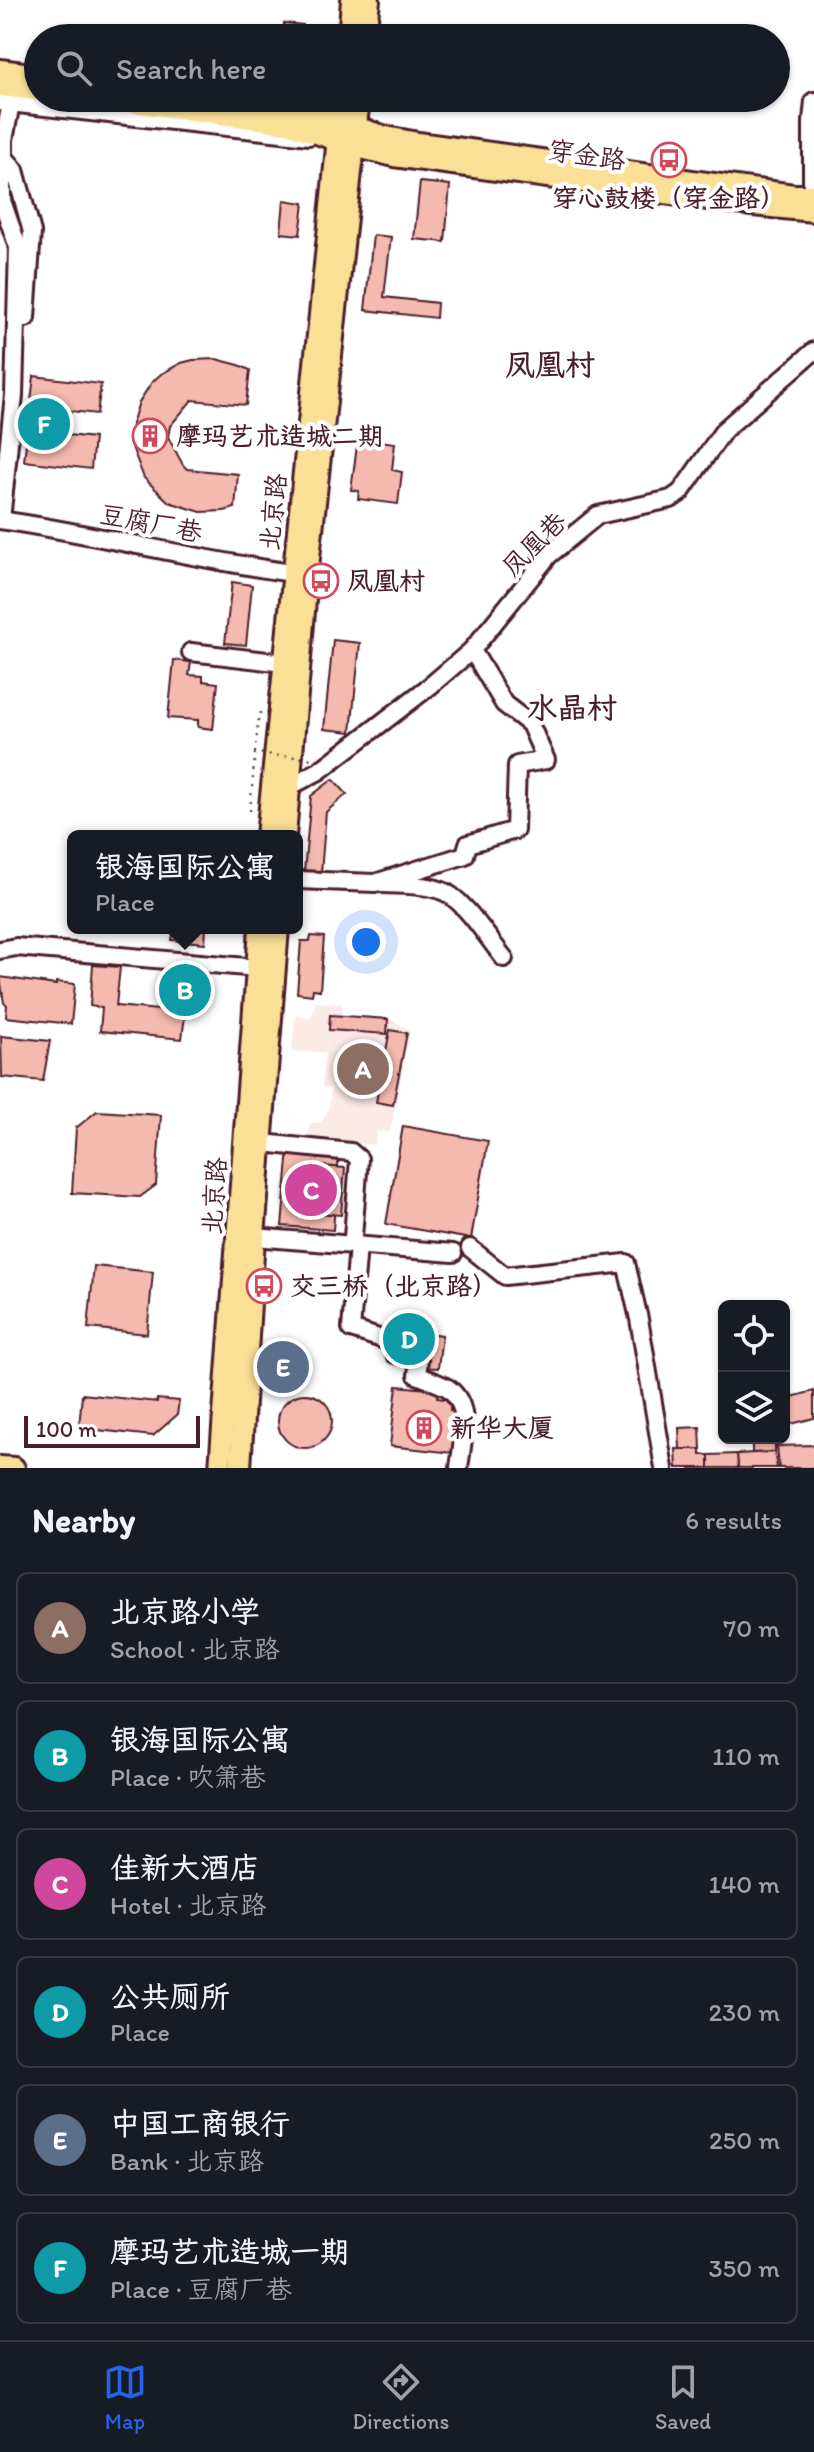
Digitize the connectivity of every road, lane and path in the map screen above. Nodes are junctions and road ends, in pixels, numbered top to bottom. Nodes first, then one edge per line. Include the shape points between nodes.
1 (352, 0) edge
2 (369, 0) edge
3 (350, 24) edge
4 (366, 24) edge
5 (0, 70) edge
6 (24, 73) edge
7 (24, 93) edge
8 (4, 97) edge
9 (24, 99) edge
10 (814, 101) edge
11 (147, 112) edge
12 (248, 112) edge
13 (344, 112) edge
14 (354, 112) edge
15 (347, 133) junction
16 (8, 162) junction
17 (813, 200) edge
18 (814, 351) edge
19 (24, 362) dead end
20 (7, 394) edge
21 (1, 520) edge
22 (293, 573) junction
23 (472, 650) junction
24 (191, 652) dead end
25 (284, 663) junction
26 (259, 714) dead end
27 (255, 753) junction
28 (323, 760) dead end
29 (289, 787) junction
30 (250, 811) dead end
31 (268, 830) edge
32 (285, 830) edge
33 (303, 880) edge
34 (375, 883) junction
35 (260, 934) edge
36 (278, 934) edge
37 (0, 950) edge
38 (504, 958) dead end
39 (258, 968) junction
40 (262, 1143) junction
41 (254, 1237) junction
42 (355, 1241) junction
43 (470, 1248) dead end
44 (453, 1253) dead end
45 (0, 1467) edge
46 (14, 1468) edge
47 (220, 1468) edge
48 (240, 1468) edge
49 (459, 1468) edge
50 (664, 1468) edge

1 - 3 main road
2 - 4 main road
5 - 6 main road
7 - 8 main road
8 - 9 street
8 - 16 street
10 - 17 street
11 - 15 street
12 - 15 main road, 穿金路
13 - 15 main road, 北京路
14 - 15 main road, 北京路
15 - 17 main road, 穿金路 via 394,156 752,205
15 - 22 main road, 北京路
15 - 29 main road, 北京路
16 - 19 street via 15,170 32,232
16 - 20 street via 2,201 18,247
18 - 23 street, 凤凰巷 via 724,430 681,492 671,499 598,515 549,555
20 - 21 street
21 - 22 street, 豆腐厂巷
22 - 25 main road, 北京路
23 - 29 street, 凤凰巷 via 319,771
23 - 34 street via 504,704 530,724 546,760 517,765 515,830 468,844 465,855 450,861
24 - 25 street
25 - 31 main road, 北京路
26 - 27 path
27 - 28 path, bridge
27 - 30 path, bridge
29 - 32 main road, 北京路
33 - 34 street
34 - 38 street via 428,887 455,897
35 - 39 main road, 北京路
36 - 40 main road, 北京路
37 - 39 street via 16,947
39 - 47 main road, 北京路
40 - 41 main road, 北京路
40 - 42 street via 351,1152 359,1159
41 - 42 street
41 - 48 main road, 北京路
42 - 44 street
42 - 49 street via 351,1329 391,1342 395,1354 419,1359 417,1375 448,1389 461,1403
43 - 50 street via 505,1276 626,1263
45 - 46 main road

